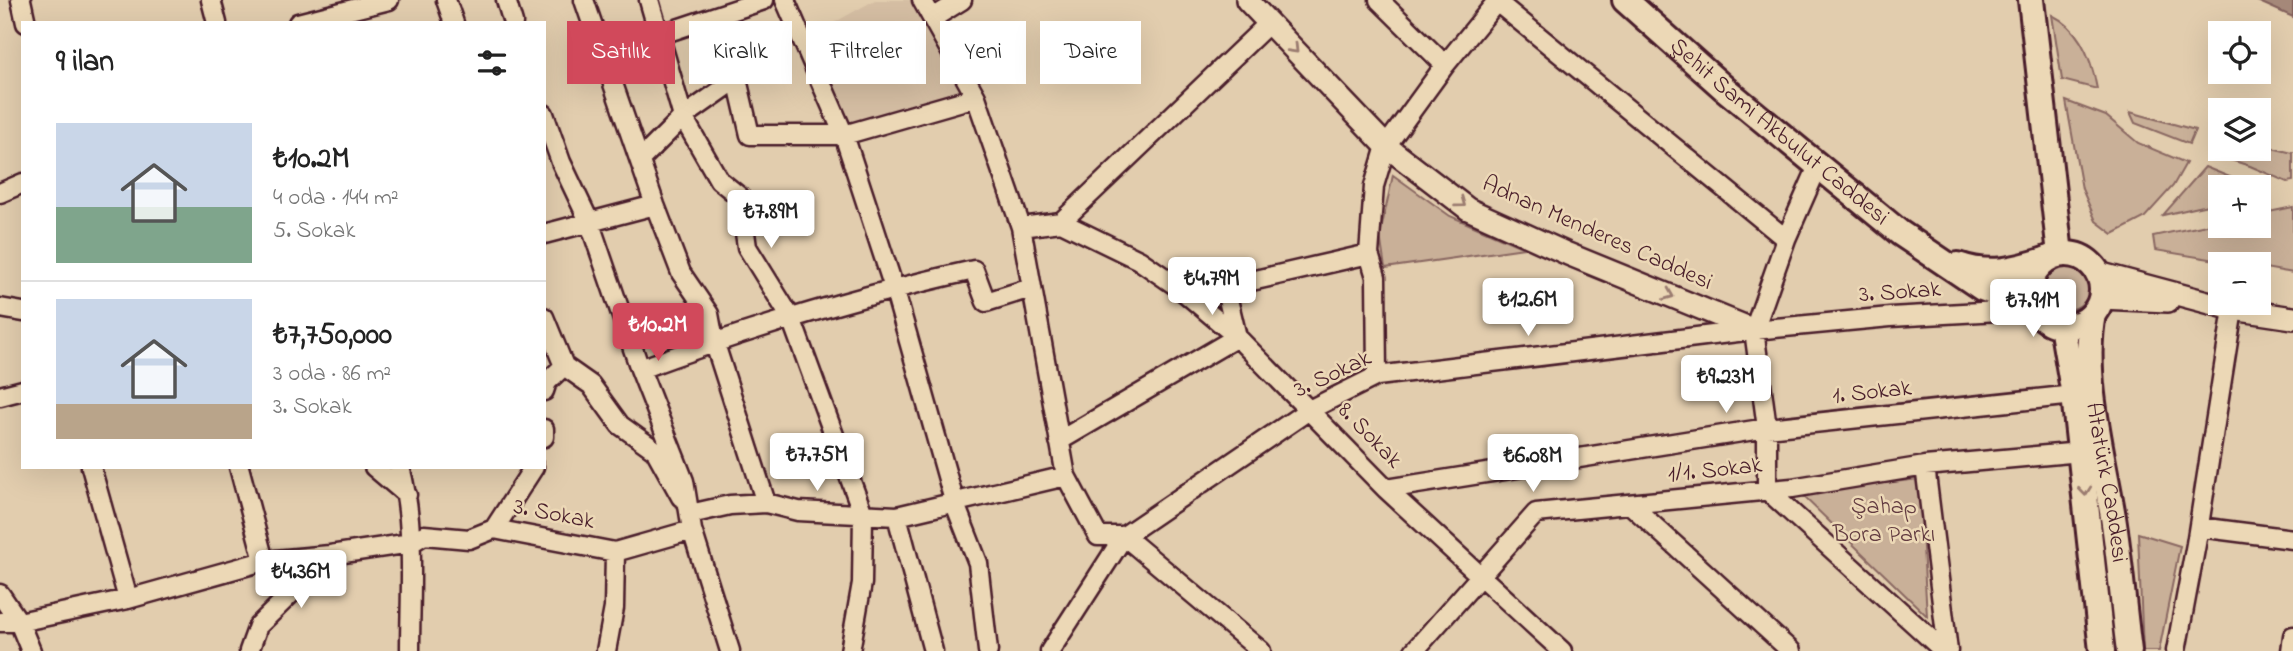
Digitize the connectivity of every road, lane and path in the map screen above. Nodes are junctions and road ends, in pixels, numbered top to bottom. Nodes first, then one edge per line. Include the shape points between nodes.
1 (21, 0) edge
2 (211, 0) edge
3 (388, 0) edge
4 (446, 0) edge
5 (506, 0) edge
6 (584, 0) edge
7 (649, 0) edge
8 (764, 0) edge
9 (785, 0) edge
10 (922, 0) edge
11 (962, 0) edge
12 (1247, 0) edge
13 (1379, 0) edge
14 (1625, 0) edge
15 (2031, 0) edge
16 (1497, 1) edge
17 (361, 10) edge
18 (933, 18) junction
19 (26, 21) edge
20 (216, 21) edge
21 (308, 21) edge
22 (453, 21) edge
23 (512, 21) edge
24 (655, 21) edge
25 (1269, 23) junction
26 (675, 30) edge
27 (1445, 65) junction
28 (673, 84) edge
29 (976, 97) junction
30 (683, 117) junction
31 (546, 120) edge
32 (844, 135) junction
33 (1386, 146) junction
34 (640, 160) junction
35 (1818, 166) junction
36 (21, 184) edge
37 (0, 192) edge
38 (655, 205) junction
39 (589, 221) junction
40 (1061, 222) junction
41 (1021, 226) junction
42 (546, 233) edge
43 (1786, 239) junction
44 (1369, 254) junction
45 (1938, 257) junction
46 (2047, 260) junction
47 (2098, 273) junction
48 (894, 288) junction
49 (1031, 288) junction
50 (2007, 298) junction
51 (2208, 303) edge
52 (2097, 306) junction
53 (0, 307) edge
54 (2034, 307) junction
55 (2208, 307) edge
56 (21, 312) edge
57 (2222, 315) edge
58 (2271, 315) edge
59 (790, 318) junction
60 (2293, 318) edge
61 (546, 322) edge
62 (2062, 326) junction
63 (1754, 330) junction
64 (1237, 337) junction
65 (714, 341) junction
66 (565, 366) junction
67 (639, 369) junction
68 (1377, 376) junction
69 (546, 385) edge
70 (21, 391) edge
71 (0, 396) edge
72 (2074, 396) junction
73 (1309, 410) junction
74 (1767, 428) junction
75 (1059, 441) junction
76 (2081, 452) junction
77 (1925, 466) junction
78 (92, 469) edge
79 (240, 469) edge
80 (376, 469) edge
81 (400, 469) edge
82 (533, 469) edge
83 (1066, 476) junction
84 (1386, 489) junction
85 (1767, 489) junction
86 (407, 495) junction
87 (766, 503) junction
88 (955, 504) junction
89 (1631, 505) junction
90 (863, 514) junction
91 (897, 516) junction
92 (691, 522) junction
93 (2199, 527) junction
94 (494, 529) junction
95 (1124, 536) junction
96 (2293, 538) edge
97 (411, 543) junction
98 (614, 552) junction
99 (330, 555) junction
100 (264, 562) junction
101 (1481, 574) junction
102 (0, 594) edge
103 (128, 599) junction
104 (0, 622) edge
105 (19, 622) junction
106 (2293, 636) edge
107 (31, 651) edge
108 (249, 651) edge
109 (410, 651) edge
110 (606, 651) edge
111 (730, 651) edge
112 (850, 651) edge
113 (933, 651) edge
114 (988, 651) edge
115 (1050, 651) edge
116 (1261, 651) edge
117 (1415, 651) edge
118 (1562, 651) edge
119 (1791, 651) edge
120 (1946, 651) edge
121 (2102, 651) edge
122 (2129, 651) edge
123 (2176, 651) edge
124 (2291, 651) edge

1 - 19 street
2 - 20 street
3 - 17 street
4 - 22 street
5 - 23 street
6 - 34 street
7 - 24 street
8 - 26 street
9 - 32 street
10 - 18 street
11 - 18 street
12 - 25 street, Adnan Menderes Caddesi
13 - 27 street
14 - 35 main road, Şehit Sami Akbulut Caddesi
15 - 46 main road
16 - 27 street
16 - 43 street
17 - 21 street
18 - 29 street
25 -> 33 street, Adnan Menderes Caddesi
25 - 40 street
27 - 33 street
28 - 30 street
29 - 32 street
29 - 41 street
30 - 32 street via 737,79 750,135
30 - 34 street
30 - 59 street via 719,180 740,197 747,247
31 - 39 street
32 - 48 street
33 - 44 street via 1374,186
33 -> 63 street, Adnan Menderes Caddesi via 1468,209
34 - 38 street
35 - 43 street
35 - 45 main road, Şehit Sami Akbulut Caddesi via 1900,233
36 - 37 street
38 - 39 street
38 - 65 street via 681,273 709,314
39 - 42 street
39 - 67 street
40 - 41 street
40 - 64 street, 8. Sokak via 1139,260
41 - 49 street
43 - 63 street
44 - 64 street via 1225,287
44 - 68 street via 1376,278
45 - 46 main road, Şehit Sami Akbulut Caddesi via 1991,272
45 - 50 main road, Şehit Sami Akbulut Caddesi via 1983,288
46 - 47 main road via 2071,254 2092,264
46 - 54 main road via 2032,276 2029,287
47 - 51 street
47 - 52 main road via 2102,290
48 - 49 street via 974,270 986,302
48 - 59 street
48 - 88 street
49 - 75 street
50 - 54 main road, Şehit Sami Akbulut Caddesi
50 - 63 street, 3. Sokak via 1995,312
52 - 55 street
52 - 62 main road via 2084,321
52 - 122 main road, Atatürk Caddesi via 2088,338 2092,392
53 - 56 street
54 - 62 main road via 2040,317
57 - 93 street
58 - 60 street
59 - 65 street
59 - 90 street
61 - 66 street
62 - 72 main road, Atatürk Caddesi
63 - 68 street, 3. Sokak
63 - 74 street
64 - 73 street, 8. Sokak
64 - 75 street
65 - 67 street
65 - 87 street
66 - 69 street
66 - 92 street via 591,385 620,425 655,450
67 - 92 street via 684,481
68 - 73 street, 3. Sokak
70 - 71 street
72 - 74 street, 1. Sokak
72 - 76 main road, Atatürk Caddesi
73 - 84 street, 8. Sokak
73 - 95 street, 3. Sokak
74 - 84 street, 1. Sokak
74 - 85 street
75 - 83 street
76 - 77 street, 1/1. Sokak
76 -> 121 main road, Atatürk Caddesi
77 - 85 street, 1/1. Sokak
77 - 120 street
78 - 103 street
79 - 100 street
80 - 86 street
81 - 86 street
82 - 94 street
83 - 88 street, 3. Sokak
83 - 95 street via 1098,536
84 - 101 street, 8. Sokak
85 - 89 street, 1/1. Sokak
85 - 120 street
86 - 97 street
87 - 90 street, 3. Sokak via 798,511
87 - 92 street, 3. Sokak via 730,505
88 - 91 street, 3. Sokak
88 - 114 street via 978,563
89 - 101 street, 1/1. Sokak via 1536,513
89 - 119 street
90 - 91 street, 3. Sokak
90 - 112 street via 862,583
91 - 113 street
92 - 98 street, 3. Sokak
92 - 111 street
93 - 96 street
93 - 123 street
94 - 97 street, 3. Sokak via 468,539 424,535
94 - 98 street, 3. Sokak
95 - 115 street
95 - 116 street
97 - 99 street, 3. Sokak
97 - 109 street
98 - 110 street via 614,608
99 - 100 street, 3. Sokak
99 - 108 street via 258,626
100 - 103 street, 3. Sokak
101 - 117 street, 1/1. Sokak
101 - 118 street, 8. Sokak
102 - 105 street
103 - 105 street, 3. Sokak
104 - 105 street, 3. Sokak
105 - 107 street
106 - 124 street

